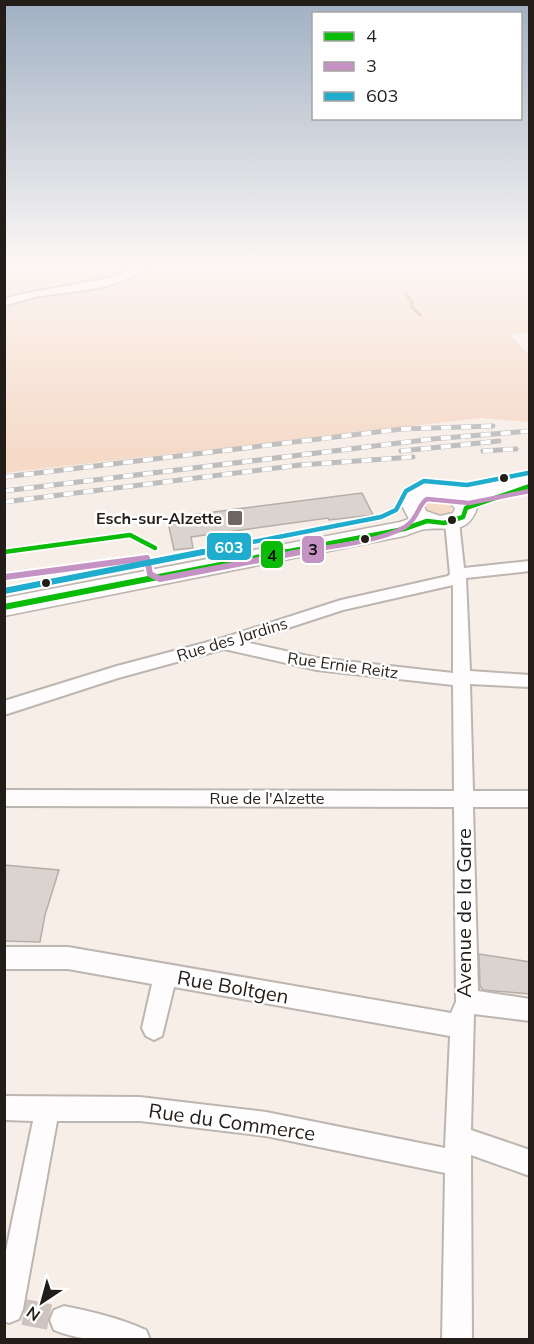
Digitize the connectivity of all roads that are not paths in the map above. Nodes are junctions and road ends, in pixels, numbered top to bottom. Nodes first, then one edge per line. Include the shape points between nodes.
1 (530, 484) edge
2 (458, 508) junction
3 (414, 519) junction
4 (530, 566) edge
5 (459, 574) junction
6 (4, 600) edge
7 (4, 607) edge
8 (225, 644) junction
9 (462, 678) junction
10 (530, 681) edge
11 (4, 708) edge
12 (4, 798) edge
13 (464, 799) junction
14 (530, 799) edge
15 (4, 958) edge
16 (165, 975) junction
17 (530, 1010) edge
18 (464, 1014) junction
19 (154, 1028) dead end
20 (4, 1108) edge
21 (47, 1110) junction
22 (457, 1150) junction
23 (530, 1163) edge
24 (12, 1310) edge
25 (64, 1320) tunnel mouth
26 (129, 1338) edge
27 (457, 1340) edge

1 - 2 main road
2 - 3 main road
2 - 3 main road via 440,490 424,491 413,497
2 - 5 street, Avenue de la Gare via 455,560
3 - 6 main road via 405,517 384,526
3 - 7 main road
4 - 5 street, Rue des Jardins
5 - 8 street, Rue des Jardins via 438,585 341,605
5 - 9 street, Avenue de la Gare
8 - 9 street, Rue Ernie Reitz via 317,664
8 - 11 street, Rue des Jardins via 117,672
9 - 10 street, Rue Ernie Reitz
9 - 13 street, Avenue de la Gare
12 - 13 street, Rue de l'Alzette
13 - 14 street, Rue de l'Alzette
13 - 18 street, Avenue de la Gare
15 - 16 street, Rue Boltgen via 68,958
16 - 18 street, Rue Boltgen
16 - 19 street
17 - 18 street, Rue Boltgen via 479,1002
18 - 22 street, Avenue de la Gare
20 - 21 street, Rue du Commerce
21 - 22 street, Rue du Commerce via 140,1108
21 - 24 street
22 - 23 street, Rue du Commerce
22 - 27 street, Avenue de la Gare
25 - 26 street

